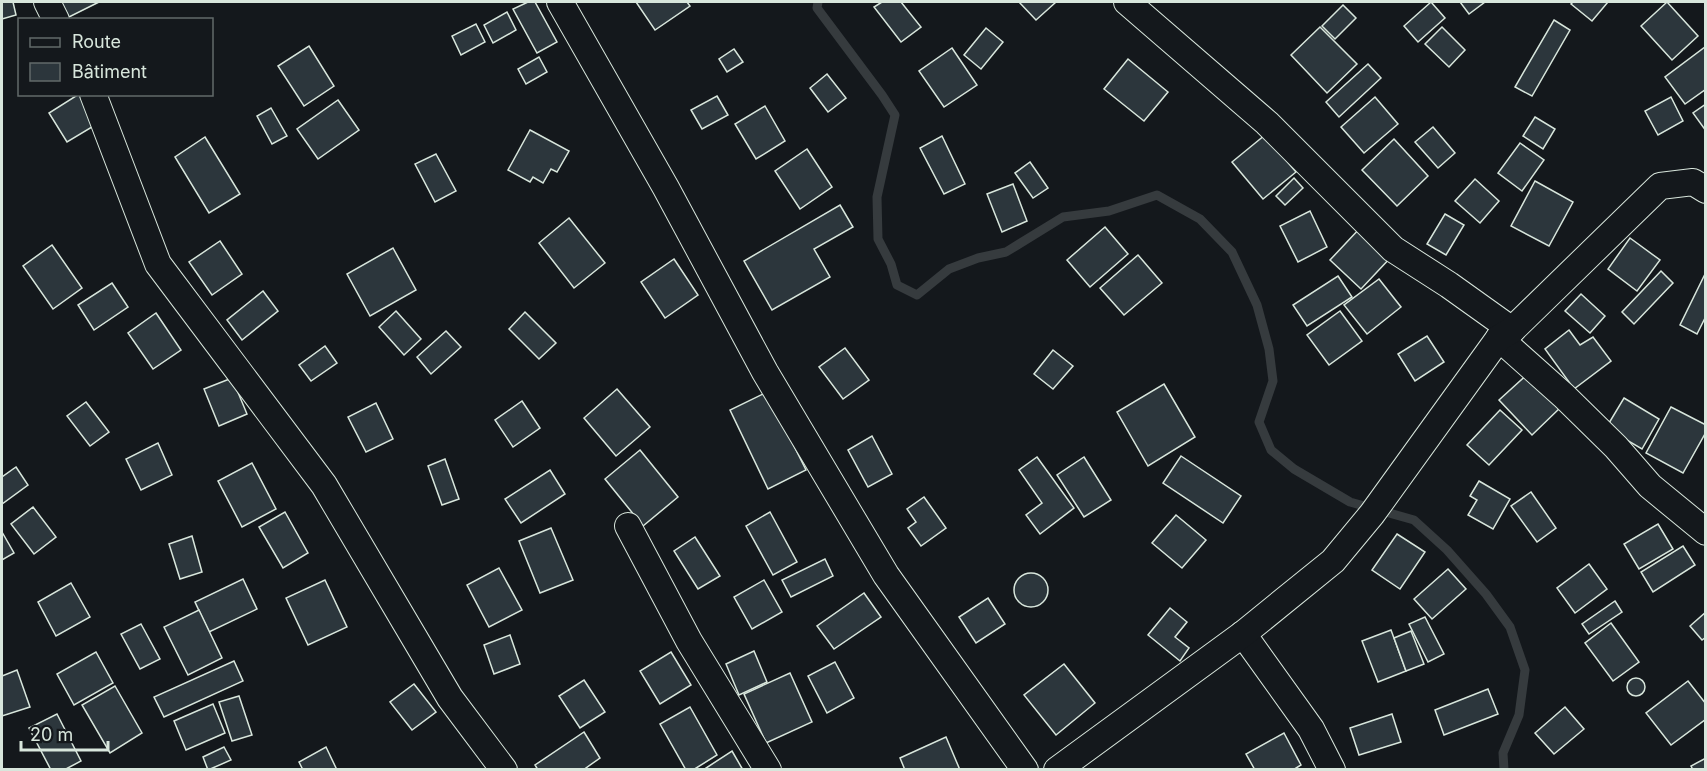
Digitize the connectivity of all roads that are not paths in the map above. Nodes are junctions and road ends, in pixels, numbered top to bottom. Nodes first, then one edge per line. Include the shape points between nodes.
1 (47, 2) edge
2 (560, 2) edge
3 (1127, 2) edge
4 (55, 18) edge
5 (94, 96) edge
6 (1706, 190) edge
7 (1506, 334) junction
8 (628, 526) dead end
9 (1706, 532) edge
10 (1243, 634) junction
11 (504, 770) edge
12 (768, 770) edge
13 (1024, 770) edge
14 (1058, 770) edge
15 (1332, 770) edge

1 - 4 street
2 - 13 street via 765,372 886,575
3 - 7 street via 1267,123 1393,249 1449,285
5 - 11 street via 158,264 324,485 450,698
6 - 7 street via 1693,182 1660,186
7 - 9 street via 1650,486
7 - 10 street via 1333,561
8 - 12 street via 689,641
10 - 14 street
10 - 15 street via 1311,729

